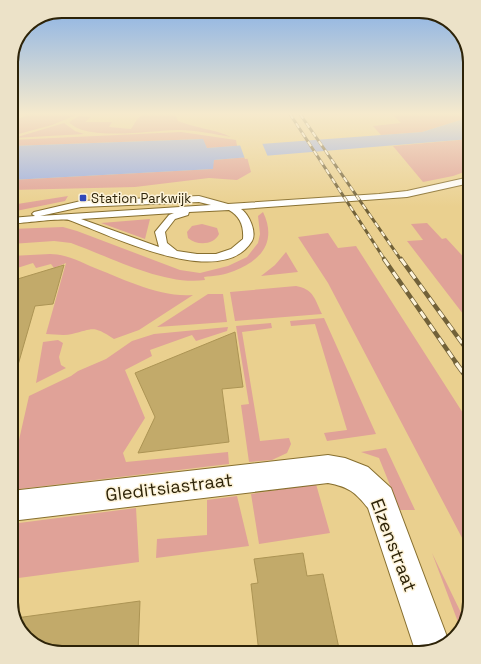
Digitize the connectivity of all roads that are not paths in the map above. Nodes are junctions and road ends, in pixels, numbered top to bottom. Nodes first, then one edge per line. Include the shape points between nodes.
1 (463, 182) edge
2 (232, 208) junction
3 (196, 209) junction
4 (67, 218) junction
5 (18, 219) edge
6 (18, 220) edge
7 (177, 256) junction
8 (328, 469) joint
9 (18, 505) edge
10 (431, 644) edge

1 - 2 lane via 407,194
2 - 3 lane
2 - 5 lane via 199,199 80,204
2 - 7 lane via 240,212 249,229 248,239 240,248 217,258
3 - 4 lane
3 - 7 lane via 172,217 160,232 162,244
4 - 6 lane
4 - 7 lane
8 - 9 street, Gleditsiastraat
8 - 10 street, Elzenstraat via 347,472 365,481 380,499

